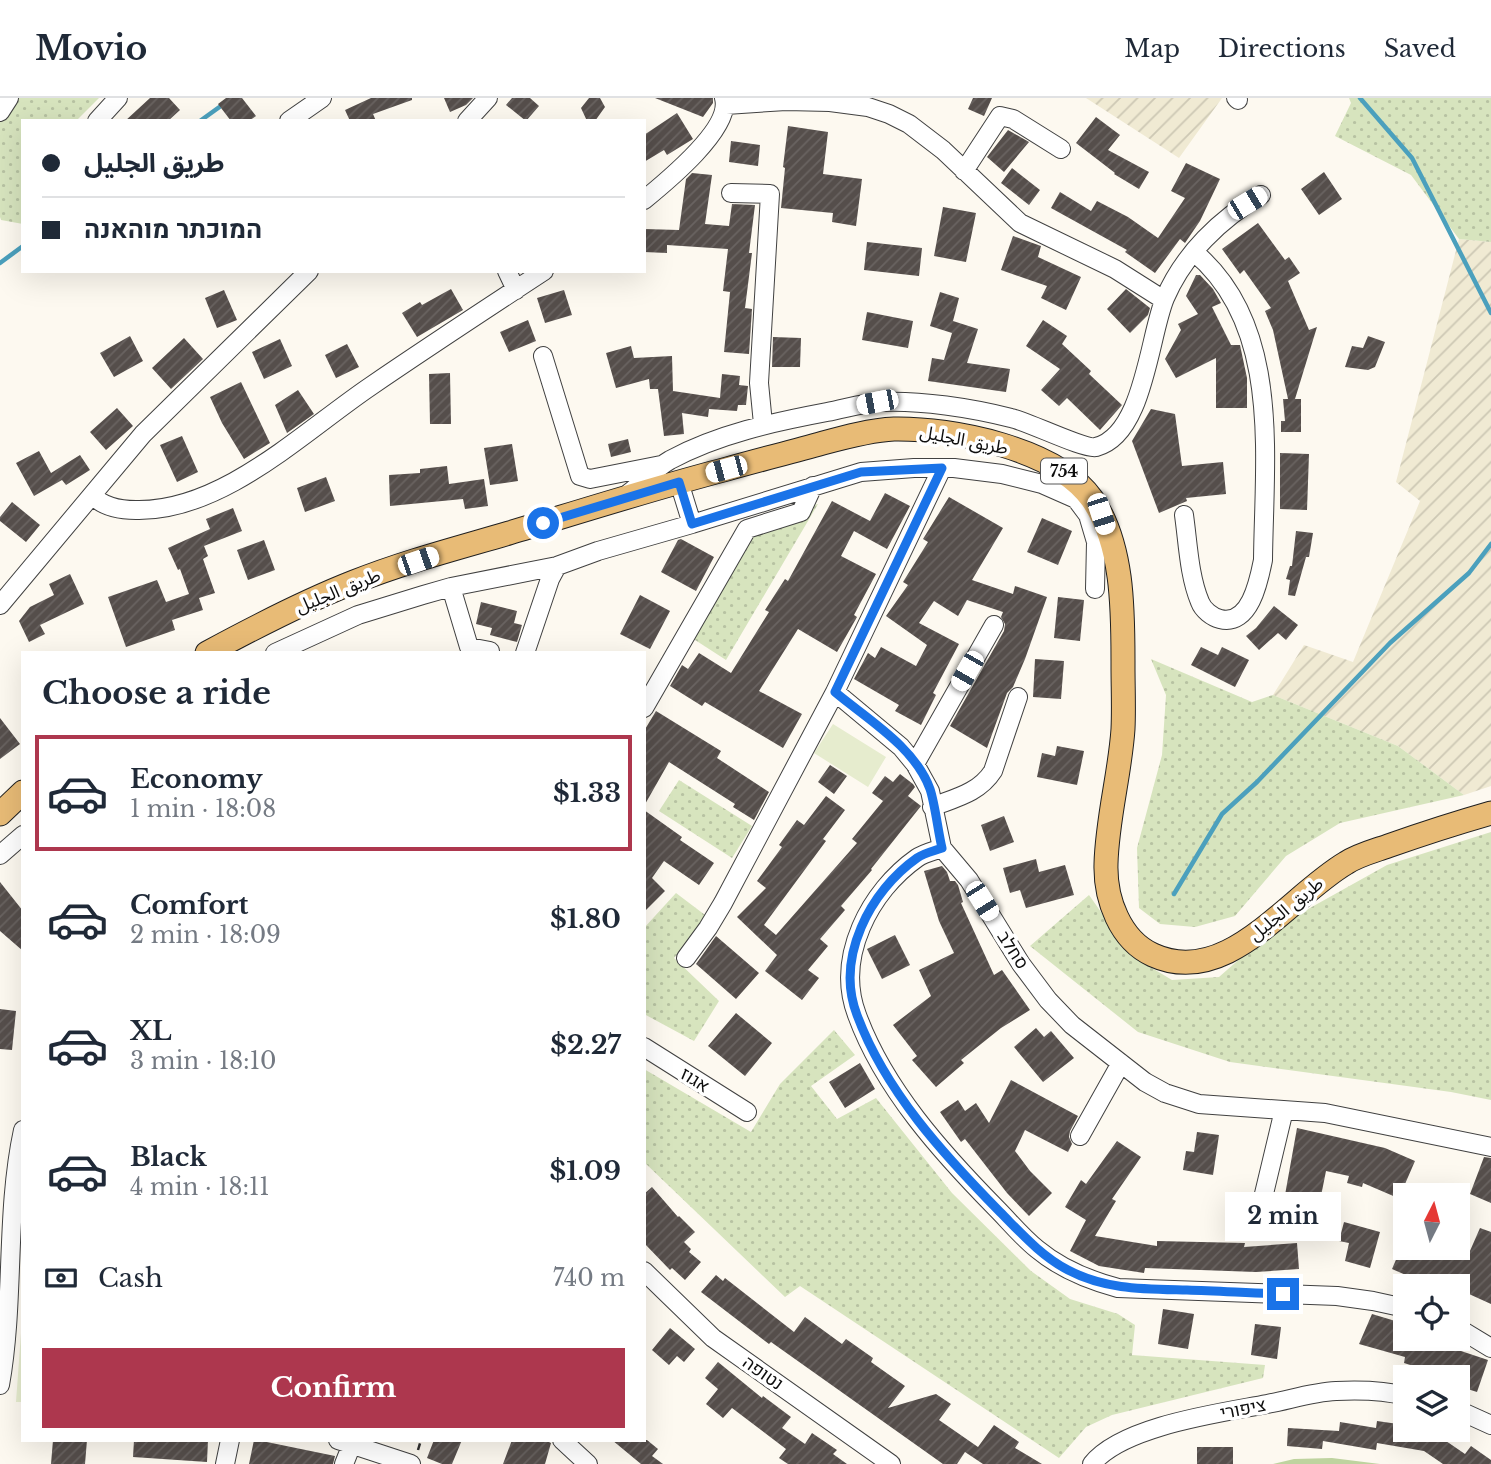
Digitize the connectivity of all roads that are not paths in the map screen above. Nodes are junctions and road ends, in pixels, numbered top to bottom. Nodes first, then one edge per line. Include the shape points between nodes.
1 (9, 98) edge
2 (118, 98) edge
3 (323, 98) edge
4 (488, 98) edge
5 (725, 101) edge
6 (0, 112) edge
7 (99, 119) edge
8 (292, 119) edge
9 (469, 119) edge
10 (1061, 149) dead end
11 (964, 171) junction
12 (731, 193) dead end
13 (1261, 195) dead end
14 (646, 198) edge
15 (1194, 252) junction
16 (307, 273) edge
17 (508, 273) edge
18 (541, 273) edge
19 (516, 290) junction
20 (1164, 300) junction
21 (543, 356) dead end
22 (764, 424) junction
23 (942, 468) junction
24 (671, 473) junction
25 (813, 486) junction
26 (92, 495) junction
27 (1184, 515) dead end
28 (692, 524) junction
29 (557, 566) junction
30 (451, 587) junction
31 (1096, 589) dead end
32 (0, 606) edge
33 (993, 625) dead end
34 (211, 651) edge
35 (279, 651) edge
36 (490, 651) edge
37 (526, 651) edge
38 (835, 692) junction
39 (1017, 697) dead end
40 (646, 705) edge
41 (915, 764) junction
42 (21, 794) edge
43 (932, 807) junction
44 (1491, 813) edge
45 (0, 814) edge
46 (21, 837) edge
47 (942, 848) junction
48 (0, 855) edge
49 (685, 958) dead end
50 (646, 1048) edge
51 (1121, 1063) junction
52 (1284, 1110) junction
53 (747, 1112) dead end
54 (1080, 1136) dead end
55 (1491, 1147) edge
56 (21, 1165) edge
57 (18, 1218) edge
58 (1257, 1223) dead end
59 (646, 1273) edge
60 (1393, 1306) edge
61 (1470, 1335) edge
62 (3, 1339) edge
63 (1491, 1348) edge
64 (0, 1385) edge
65 (1393, 1395) edge
66 (1470, 1415) edge
67 (1491, 1424) edge
68 (230, 1442) edge
69 (345, 1442) edge
70 (564, 1442) edge
71 (225, 1464) edge
72 (344, 1464) edge
73 (411, 1464) edge
74 (588, 1464) edge
75 (891, 1464) edge
76 (1092, 1464) edge

1 - 6 street
2 - 7 street
3 - 8 street
4 - 9 street
5 - 11 street via 868,107 909,124
5 - 14 street via 712,134
10 - 11 street via 1013,119 1000,116
11 - 20 street via 1020,223 1115,269
12 - 22 street via 769,194 759,383
13 - 15 street via 1232,212
15 - 20 street
15 - 27 street via 1208,263 1240,309 1258,359 1263,405 1263,559 1259,583 1240,615 1226,620 1213,617 1200,605
16 - 26 street via 143,434
17 - 19 street
18 - 19 street
19 - 26 street via 368,387 288,448 215,492 180,506 146,511 121,510
20 - 22 street via 1149,362 1129,416 1107,442 1095,447 1086,448 1012,418 907,402 877,402
21 - 24 street via 580,476 590,480
22 - 24 street via 705,445
23 - 25 street via 861,472
23 - 31 street via 1002,474 1076,499 1088,514 1096,542
23 - 38 street
24 - 28 street
24 - 34 main road, طريق الجليل / 754 via 620,499 355,582
24 - 44 main road, طريق الجليل / 754 via 891,429 990,442 1045,460 1078,483 1101,514 1123,602 1123,730 1106,868 1114,912 1129,940 1152,955 1178,963 1210,961 1252,939 1305,891 1349,861
25 - 28 street
25 - 40 street via 802,512 747,529
26 - 32 street
28 - 29 street
29 - 30 street
29 - 37 street
30 - 35 street via 358,615
30 - 36 street via 469,647
33 - 41 street
38 - 41 street, סחלב
38 - 49 street via 723,903
39 - 43 street via 986,781 970,793
41 - 43 street, סחלב via 930,791
42 - 45 main road
43 - 47 street, סחלב
46 - 48 street
47 - 51 street, סחלב via 969,880 1048,1000
47 - 60 street via 919,856 890,881 867,915 854,946 851,981 856,1014 886,1075 978,1190 1037,1249 1089,1280 1118,1288 1338,1296
50 - 53 street, אגוז
51 - 52 street, סחלב via 1145,1082 1182,1100
51 - 54 street
52 - 55 street, סחלב via 1325,1113
52 - 58 street
56 - 57 street
57 - 62 street
59 - 75 street, נטופה via 713,1338
61 - 63 street
62 - 64 street
65 - 76 street, ציפורי via 1333,1391 1172,1423 1123,1441
66 - 67 street
68 - 71 street
69 - 72 street
69 - 73 street
70 - 74 street

